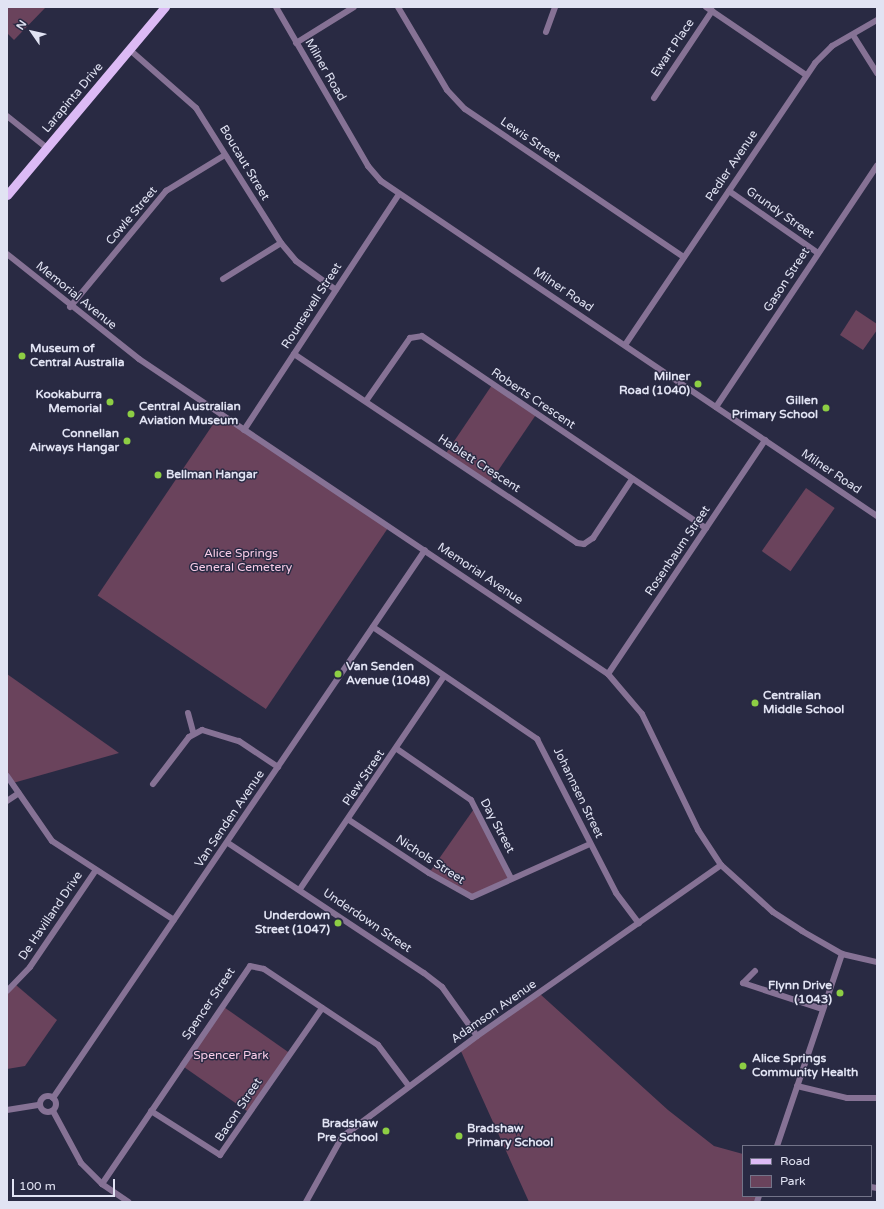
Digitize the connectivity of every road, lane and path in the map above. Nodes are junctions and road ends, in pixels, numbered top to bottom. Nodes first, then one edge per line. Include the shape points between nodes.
1 (166, 7) edge
2 (272, 7) edge
3 (276, 7) edge
4 (354, 7) edge
5 (398, 7) edge
6 (555, 7) edge
7 (706, 7) edge
8 (712, 11) junction
9 (877, 20) edge
10 (290, 32) junction
11 (546, 32) dead end
12 (853, 35) junction
13 (296, 43) junction
14 (130, 50) junction
15 (877, 73) edge
16 (806, 75) junction
17 (654, 98) dead end
18 (7, 116) edge
19 (47, 148) junction
20 (225, 155) junction
21 (877, 166) edge
22 (729, 192) junction
23 (399, 194) junction
24 (7, 196) edge
25 (281, 243) junction
26 (818, 253) junction
27 (7, 254) edge
28 (684, 257) junction
29 (223, 279) dead end
30 (336, 290) junction
31 (70, 307) junction
32 (625, 345) junction
33 (294, 354) junction
34 (366, 401) junction
35 (716, 407) junction
36 (244, 430) junction
37 (765, 440) junction
38 (632, 479) junction
39 (877, 516) edge
40 (706, 528) junction
41 (425, 550) junction
42 (373, 627) junction
43 (608, 674) junction
44 (443, 678) junction
45 (188, 713) dead end
46 (193, 732) junction
47 (397, 749) junction
48 (278, 767) junction
49 (7, 776) edge
50 (153, 784) dead end
51 (19, 793) junction
52 (7, 802) edge
53 (349, 820) junction
54 (228, 843) junction
55 (590, 844) junction
56 (721, 865) junction
57 (96, 870) junction
58 (511, 878) junction
59 (300, 889) junction
60 (174, 920) junction
61 (639, 924) junction
62 (842, 954) junction
63 (877, 962) edge
64 (755, 971) dead end
65 (7, 991) edge
66 (322, 1008) junction
67 (822, 1009) junction
68 (477, 1036) junction
69 (408, 1086) junction
70 (797, 1086) junction
71 (53, 1098) junction
72 (877, 1098) edge
73 (40, 1105) junction
74 (7, 1110) edge
75 (53, 1111) junction
76 (151, 1111) junction
77 (777, 1145) edge
78 (102, 1184) junction
79 (129, 1202) edge
80 (306, 1202) edge

1 - 14 main road, Larapinta Drive
2 - 10 street, Milner Road
3 - 10 street, Milner Road
4 - 13 street
5 - 28 street, Lewis Street via 448,90 465,110
6 - 11 street
7 - 8 street
8 - 16 street
8 - 17 street, Ewart Place
9 - 12 street, Pedler Avenue
10 - 13 street, Milner Road
12 - 15 street
12 - 16 street, Pedler Avenue via 824,53
13 - 23 street, Milner Road via 368,166
14 - 19 main road, Larapinta Drive
14 - 20 street, Boucaut Street via 196,108
16 - 22 street, Pedler Avenue
18 - 19 street
19 - 24 main road, Larapinta Drive
20 - 25 street, Boucaut Street
20 - 31 street, Cowle Street via 166,191
21 - 26 street, Gason Street
22 - 26 street, Grundy Street
22 - 28 street, Pedler Avenue
23 - 30 street, Rounsevell Street
23 - 32 street, Milner Road
25 - 29 street
25 - 30 street, Boucaut Street via 296,261
26 - 35 street, Gason Street
27 - 31 street, Memorial Avenue
28 - 32 street, Pedler Avenue
30 - 33 street, Rounsevell Street
31 - 36 street, Memorial Avenue via 139,359
32 - 35 street, Milner Road
33 - 34 street, Hablett Crescent
33 - 36 street, Rounsevell Street
34 - 38 street, Hablett Crescent via 577,543 584,544 593,538
34 - 38 street, Roberts Crescent via 410,338 422,336
35 - 37 street, Milner Road
36 - 41 street, Memorial Avenue
37 - 39 street, Milner Road
37 - 40 street, Rosenbaum Street
38 - 40 street, Roberts Crescent
40 - 43 street, Rosenbaum Street
41 - 42 street, Van Senden Avenue
41 - 43 street, Memorial Avenue
42 - 44 street, Johannsen Street
42 - 48 street, Van Senden Avenue
43 - 56 street, Memorial Avenue via 642,714 698,830
44 - 47 street, Plew Street
44 - 55 street, Johannsen Street via 537,739
45 - 46 street
46 - 48 street via 216,732 239,741
46 - 50 street
47 - 53 street, Plew Street
47 - 58 street, Day Street via 471,800
48 - 54 street, Van Senden Avenue
49 - 51 street, De Havilland Drive
51 - 52 street
51 - 57 street, De Havilland Drive via 52,841
53 - 58 street, Nichols Street via 466,896 472,897
53 - 59 street, Plew Street
54 - 59 street, Underdown Street
54 - 60 street, Van Senden Avenue
55 - 58 street, Nichols Street
55 - 61 street, Johannsen Street via 616,893
56 - 61 street, Adamson Avenue
56 - 62 street, Memorial Avenue via 773,912
57 - 60 street, De Havilland Drive
57 - 65 street, De Havilland Drive via 30,967
59 - 68 street, Underdown Street via 442,988
60 - 71 street, Van Senden Avenue
61 - 68 street, Adamson Avenue
62 - 63 street, Memorial Avenue
62 - 67 street
64 - 67 street via 743,983
66 - 69 street, Spencer Street via 378,1045
66 - 76 street, Spencer Street via 264,969 250,966
66 - 76 street, Bacon Street via 220,1155
67 - 70 street
68 - 69 street, Adamson Avenue
69 - 80 street, Adamson Avenue via 342,1137
70 - 72 street via 847,1098
70 - 77 street
71 - 73 street via 44,1098
71 - 75 street via 56,1105
73 - 74 street
73 - 75 street via 46,1112
75 - 78 street via 81,1163
76 - 78 street, Spencer Street
78 - 79 street

